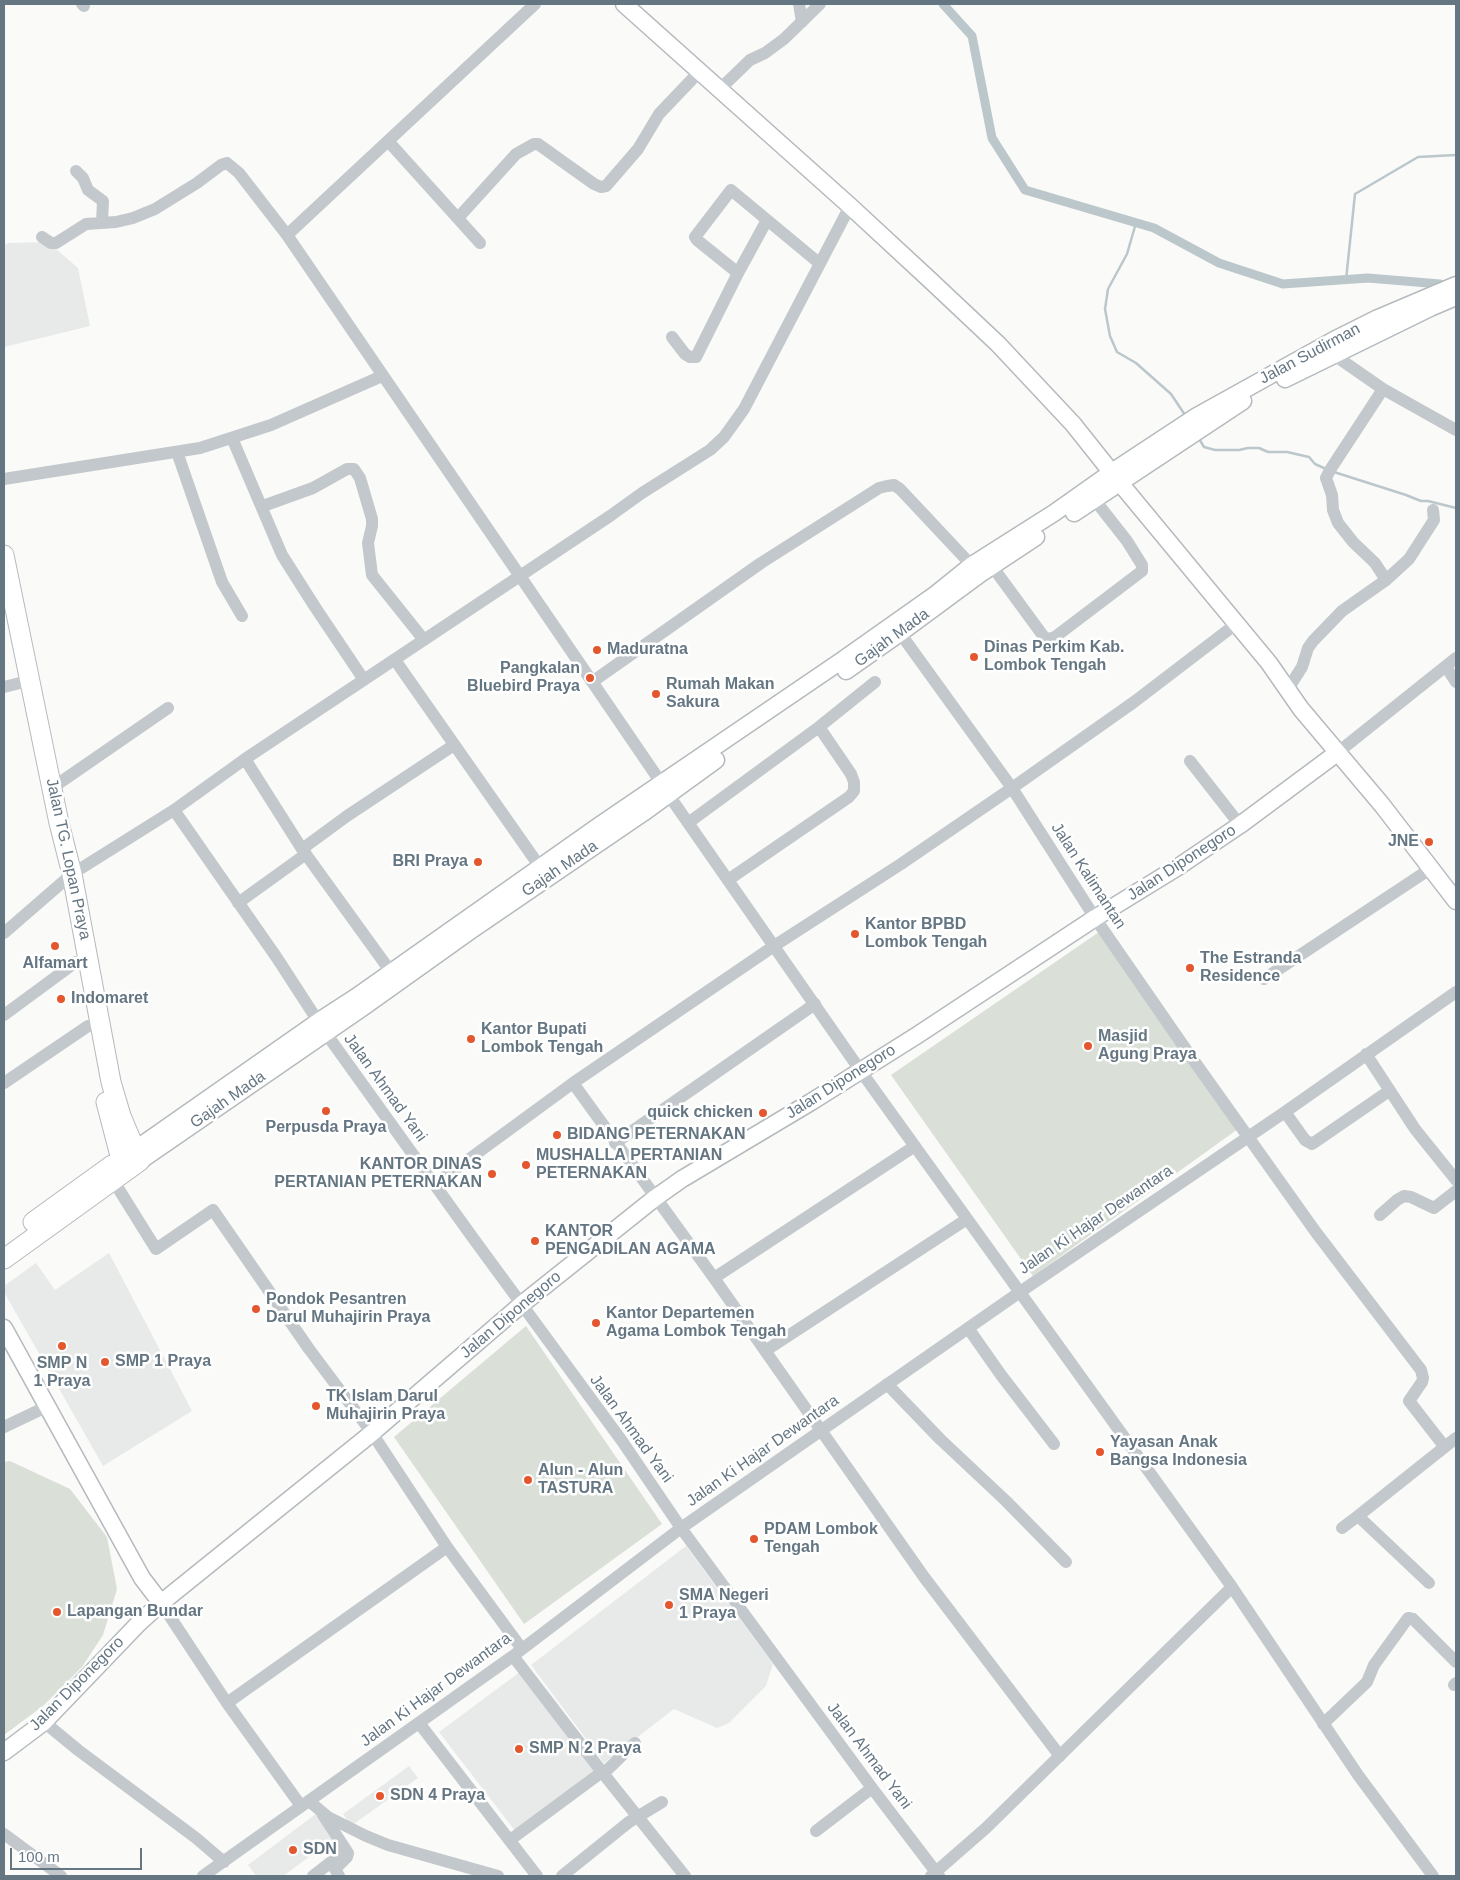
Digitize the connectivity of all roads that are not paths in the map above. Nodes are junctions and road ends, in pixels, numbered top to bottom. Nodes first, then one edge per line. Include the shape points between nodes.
1 (535, 4) edge
2 (624, 4) edge
3 (799, 4) edge
4 (820, 4) edge
5 (802, 22) junction
6 (700, 71) junction
7 (720, 89) junction
8 (388, 141) junction
9 (76, 171) dead end
10 (850, 206) junction
11 (458, 218) junction
12 (768, 220) junction
13 (102, 223) junction
14 (287, 235) junction
15 (42, 237) dead end
16 (480, 243) dead end
17 (819, 263) junction
18 (738, 273) junction
19 (1456, 285) edge
20 (1456, 297) edge
21 (1428, 303) junction
22 (672, 337) dead end
23 (1334, 356) junction
24 (382, 376) junction
25 (1383, 389) junction
26 (1203, 420) junction
27 (1456, 430) edge
28 (1184, 432) junction
29 (232, 438) junction
30 (176, 452) junction
31 (1116, 478) junction
32 (4, 479) edge
33 (1094, 499) junction
34 (263, 506) junction
35 (1433, 510) dead end
36 (4, 555) edge
37 (981, 568) junction
38 (519, 576) junction
39 (1386, 580) junction
40 (4, 604) edge
41 (242, 616) dead end
42 (1236, 624) junction
43 (900, 634) junction
44 (424, 640) junction
45 (1456, 658) edge
46 (395, 660) junction
47 (1446, 667) junction
48 (364, 680) junction
49 (592, 682) junction
50 (875, 682) dead end
51 (1456, 682) edge
52 (12, 685) edge
53 (1288, 689) junction
54 (809, 690) junction
55 (168, 708) dead end
56 (819, 727) junction
57 (454, 744) junction
58 (1337, 753) junction
59 (245, 760) junction
60 (1190, 761) dead end
61 (52, 788) junction
62 (1012, 788) junction
63 (665, 789) junction
64 (174, 810) junction
65 (688, 823) junction
66 (1240, 825) junction
67 (304, 852) junction
68 (540, 867) junction
69 (1430, 869) junction
70 (68, 877) junction
71 (728, 880) junction
72 (1456, 901) edge
73 (238, 903) junction
74 (1095, 918) junction
75 (467, 926) junction
76 (4, 933) edge
77 (774, 946) junction
78 (76, 962) junction
79 (391, 972) junction
80 (1264, 979) dead end
81 (1456, 992) edge
82 (816, 1004) junction
83 (4, 1015) edge
84 (88, 1026) junction
85 (322, 1027) junction
86 (1366, 1054) junction
87 (860, 1070) junction
88 (573, 1082) junction
89 (4, 1083) edge
90 (1389, 1091) junction
91 (1285, 1112) junction
92 (1248, 1137) junction
93 (615, 1143) junction
94 (915, 1146) junction
95 (127, 1164) junction
96 (1456, 1180) edge
97 (435, 1184) junction
98 (1456, 1191) edge
99 (655, 1198) junction
100 (1380, 1215) dead end
101 (967, 1219) junction
102 (4, 1243) edge
103 (4, 1259) edge
104 (714, 1278) junction
105 (1020, 1292) junction
106 (522, 1304) junction
107 (4, 1328) edge
108 (968, 1328) junction
109 (765, 1351) junction
110 (887, 1384) junction
111 (48, 1406) junction
112 (4, 1427) edge
113 (821, 1429) junction
114 (372, 1434) junction
115 (1456, 1438) edge
116 (1054, 1444) dead end
117 (1444, 1446) junction
118 (1358, 1516) junction
119 (681, 1528) junction
120 (1342, 1528) dead end
121 (447, 1547) junction
122 (1066, 1562) dead end
123 (1429, 1584) dead end
124 (1232, 1587) junction
125 (161, 1603) junction
126 (517, 1652) junction
127 (1456, 1662) edge
128 (227, 1703) junction
129 (44, 1722) junction
130 (419, 1723) junction
131 (1323, 1724) junction
132 (635, 1743) dead end
133 (4, 1752) edge
134 (1060, 1756) junction
135 (603, 1773) junction
136 (872, 1788) junction
137 (662, 1802) dead end
138 (305, 1804) junction
139 (322, 1812) junction
140 (638, 1816) junction
141 (816, 1831) dead end
142 (4, 1834) edge
143 (510, 1840) junction
144 (346, 1850) junction
145 (224, 1862) junction
146 (935, 1875) edge
147 (61, 1876) edge
148 (203, 1876) edge
149 (314, 1876) edge
150 (339, 1876) edge
151 (498, 1876) edge
152 (537, 1876) edge
153 (562, 1876) edge
154 (684, 1876) edge
155 (1433, 1876) edge

1 - 8 street
2 - 6 main road
3 - 5 street
4 - 5 street
5 - 7 street via 767,52 748,61
6 - 7 main road
6 - 11 street via 659,114 638,149 606,186 594,184 534,144 516,154
7 - 10 main road
8 - 11 street
8 - 14 street
9 - 13 street via 88,190 103,201
10 - 17 street
10 - 31 main road via 998,344 1073,424
11 - 16 street
12 - 17 street
12 - 18 street
12 - 18 street via 731,190 696,236
13 - 14 street via 133,218 155,209 227,163
13 - 15 street via 80,226 56,243
14 - 24 street
17 - 38 street via 744,409 724,437 710,450
18 - 22 street via 696,357 686,354
19 - 21 main road
20 - 21 main road
21 - 23 main road
21 - 26 main road, Jalan Sudirman via 1378,318 1334,340
23 - 25 street
23 - 26 main road
24 - 29 street via 272,425
24 - 38 street
25 - 27 street
25 - 39 street via 1326,478 1336,519
26 - 28 main road
28 - 31 main road
28 - 31 main road via 1143,453
29 - 30 street
29 - 34 street
30 - 32 street
30 - 41 street via 222,582
31 - 33 main road, Gajah Mada
31 - 37 main road, Gajah Mada via 1054,513
31 - 42 main road
33 - 37 main road, Gajah Mada
33 - 37 street via 1127,540 1142,565 1142,571 1055,637 1044,637
34 - 44 street via 320,486 347,469 354,469 360,478 372,518 368,543 371,573
34 - 48 street via 282,555
35 - 39 street via 1434,520 1421,541 1403,565
36 - 61 highway, Jalan TG. Lopan Praya
37 - 43 main road, Gajah Mada
37 - 49 street via 900,488 894,485 879,488 761,563
37 - 54 main road, Gajah Mada via 936,594
38 - 44 street
38 - 49 street
39 - 53 street via 1342,611 1313,641
40 - 52 highway, Jalan TG. Lopan Praya
42 - 53 main road
42 - 62 street via 1134,702
43 - 54 main road, Gajah Mada
43 - 62 street, Jalan Kalimantan
44 - 46 street
45 - 47 street
46 - 48 street
46 - 57 street
47 - 51 street
47 - 58 street
48 - 59 street
49 - 63 street
50 - 56 street
52 - 70 highway, Jalan TG. Lopan Praya
53 - 58 main road
54 - 63 main road, Gajah Mada
55 - 61 street
56 - 65 street
56 - 71 street via 851,774 854,791
57 - 67 street via 347,816
57 - 68 street
58 - 66 main road, Jalan Diponegoro
58 - 69 main road via 1382,805
59 - 64 street
59 - 67 street
60 - 66 street
61 - 70 highway, Jalan TG. Lopan Praya
62 - 74 street, Jalan Kalimantan
62 - 77 street
63 - 65 street
63 - 68 main road, Gajah Mada
63 - 75 main road, Gajah Mada
64 - 70 street
64 - 73 street, Jalan Ahmad Yani
65 - 71 street
66 - 74 main road, Jalan Diponegoro
67 - 73 street
67 - 79 street
68 - 75 main road, Gajah Mada
69 - 72 main road
69 - 80 street
70 - 76 street
70 - 78 highway, Jalan TG. Lopan Praya
70 - 95 highway, Jalan TG. Lopan Praya via 121,1116
71 - 77 street
73 - 85 street, Jalan Ahmad Yani
74 - 87 main road, Jalan Diponegoro
74 - 92 street, Jalan Kalimantan
75 - 79 main road, Gajah Mada
75 - 85 main road, Gajah Mada via 365,1006
77 - 82 street
77 - 88 street
78 - 83 street
78 - 84 highway, Jalan TG. Lopan Praya
79 - 85 main road, Gajah Mada
81 - 86 street, Jalan Ki Hajar Dewantara
82 - 87 street
82 - 93 street
84 - 89 street
84 - 95 highway, Jalan TG. Lopan Praya via 111,1126
85 - 95 main road, Gajah Mada
85 - 97 street, Jalan Ahmad Yani
86 - 90 street
86 - 91 street, Jalan Ki Hajar Dewantara
87 - 94 street
87 - 99 main road, Jalan Diponegoro
88 - 93 street
88 - 97 street
90 - 91 street via 1312,1144
90 - 96 street
91 - 92 street, Jalan Ki Hajar Dewantara
92 - 105 street, Jalan Ki Hajar Dewantara
92 - 117 street, Jalan Kalimantan via 1420,1370 1422,1382 1409,1400
93 - 99 street
94 - 101 street
94 - 104 street
95 - 102 highway, Gajah Mada
95 - 103 highway, Gajah Mada
95 - 114 street via 156,1249 213,1210
97 - 106 street, Jalan Ahmad Yani
98 - 100 street via 1434,1208 1404,1196
99 - 104 street
99 - 106 main road, Jalan Diponegoro
101 - 105 street
101 - 109 street
104 - 109 street
105 - 108 street, Jalan Ki Hajar Dewantara
105 - 124 street
106 - 114 main road, Jalan Diponegoro
106 - 119 street, Jalan Ahmad Yani
107 - 111 main road
108 - 110 street, Jalan Ki Hajar Dewantara
108 - 116 street
109 - 113 street
110 - 113 street, Jalan Ki Hajar Dewantara
110 - 122 street
111 - 112 street
111 - 125 main road via 142,1578
113 - 119 street, Jalan Ki Hajar Dewantara
113 - 134 street via 924,1577
114 - 121 street
114 - 125 main road, Jalan Diponegoro
115 - 117 street
117 - 118 street
118 - 120 street
118 - 123 street
119 - 126 street, Jalan Ki Hajar Dewantara
119 - 136 street, Jalan Ahmad Yani
121 - 126 street
121 - 128 street
124 - 131 street
124 - 134 street
125 - 128 street
125 - 129 main road, Jalan Diponegoro
126 - 130 street, Jalan Ki Hajar Dewantara
126 - 135 street
127 - 131 street via 1412,1618 1408,1618 1374,1665 1369,1680
128 - 138 street
129 - 133 main road, Jalan Diponegoro
129 - 145 street
130 - 138 street, Jalan Ki Hajar Dewantara
130 - 143 street
131 - 155 street
132 - 135 street
134 - 146 street
135 - 140 street
135 - 143 street
136 - 141 street
136 - 146 street, Jalan Ahmad Yani
137 - 140 street
138 - 139 street
138 - 145 street, Jalan Ki Hajar Dewantara
139 - 144 street
139 - 151 street via 328,1818 388,1845
140 - 153 street
140 - 154 street
142 - 147 street
143 - 152 street
144 - 149 street
144 - 150 street via 348,1855 335,1869
145 - 148 street, Jalan Ki Hajar Dewantara

